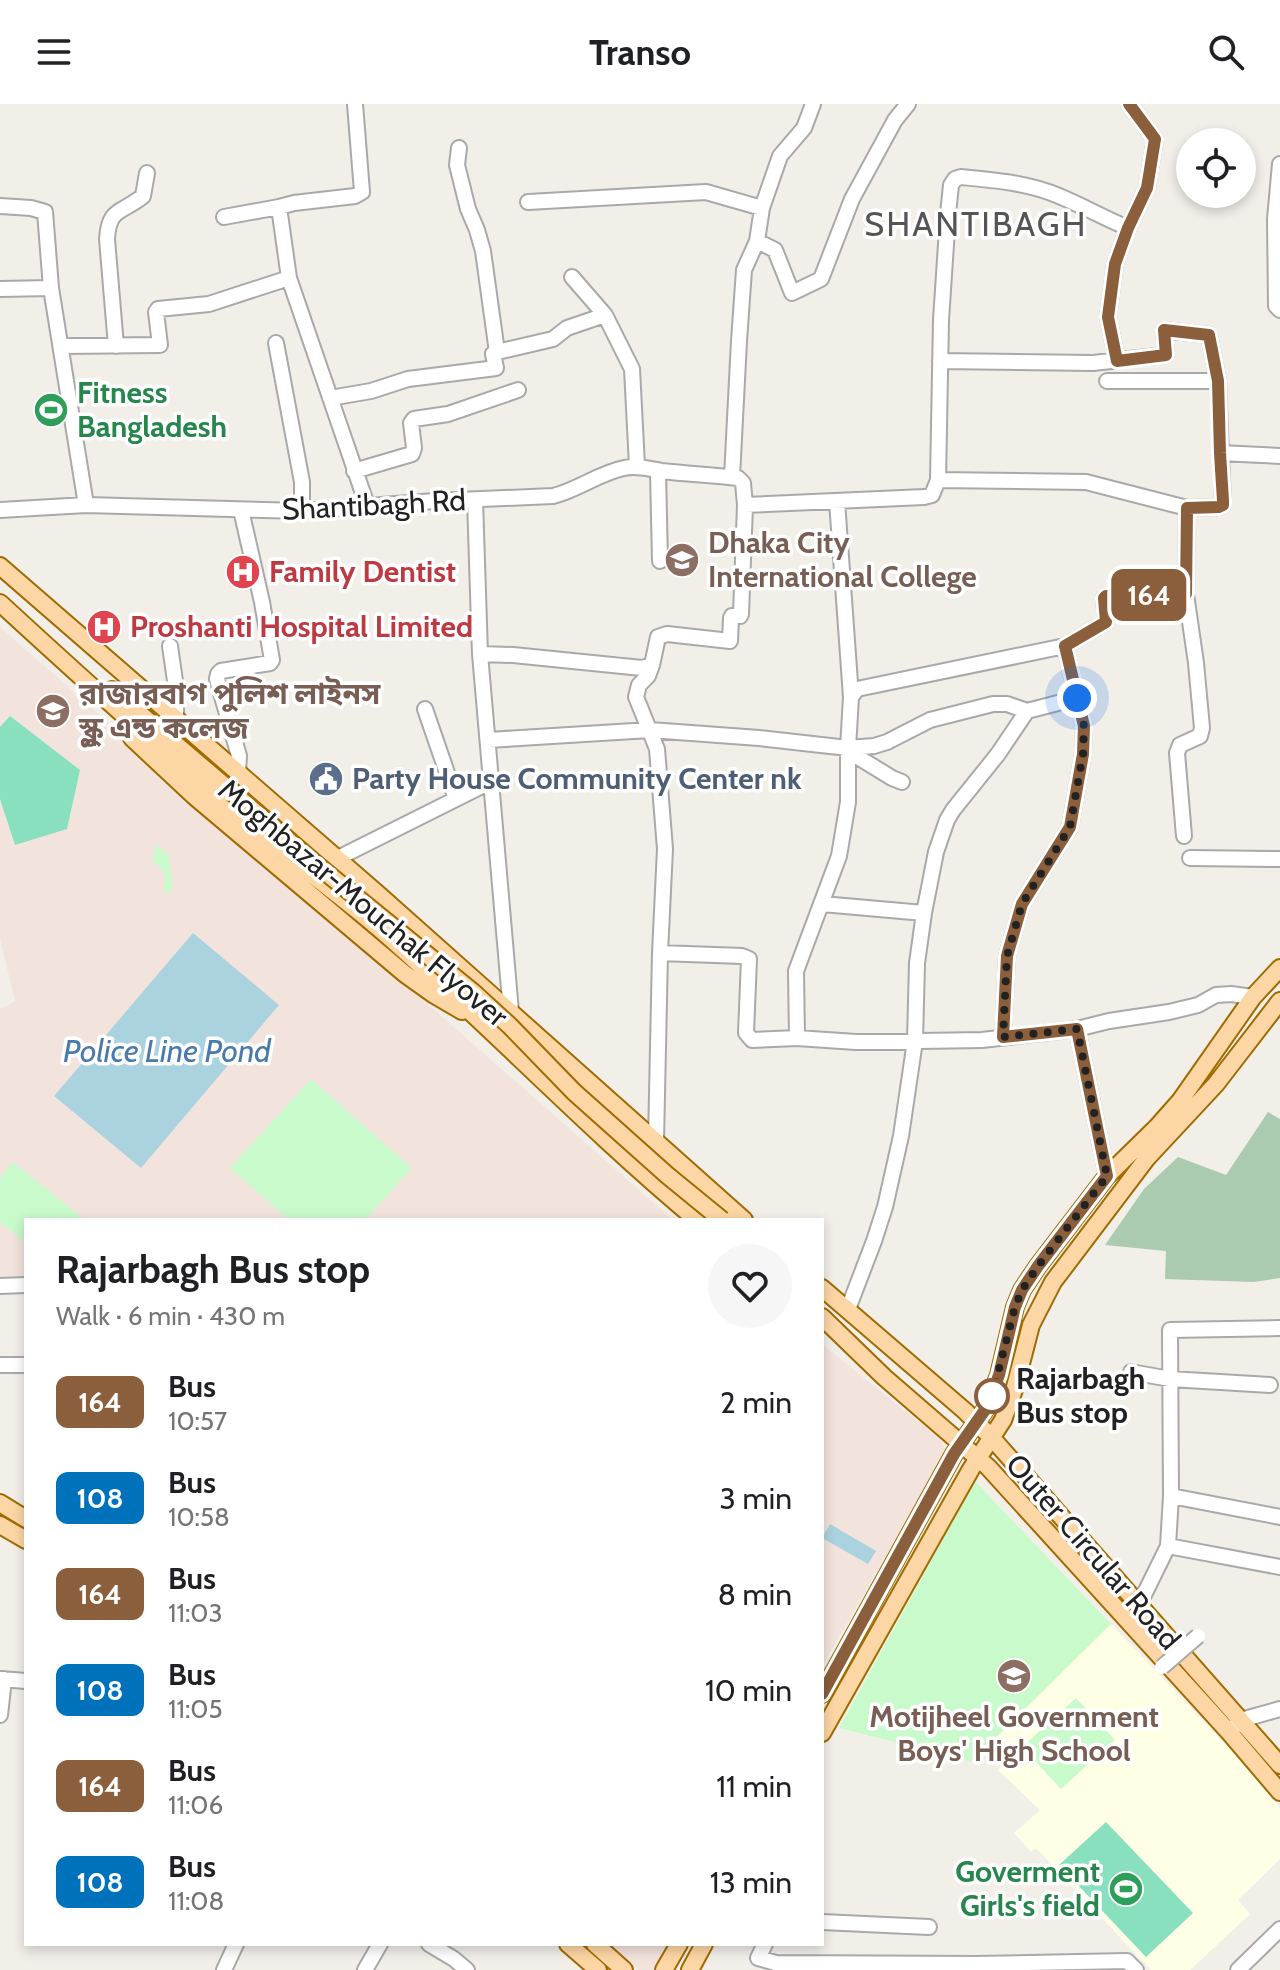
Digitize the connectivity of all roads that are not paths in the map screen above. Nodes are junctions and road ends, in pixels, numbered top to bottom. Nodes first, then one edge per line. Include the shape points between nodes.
1 (355, 104) edge
2 (813, 104) edge
3 (908, 104) edge
4 (1129, 104) edge
5 (459, 148) dead end
6 (1280, 164) edge
7 (147, 173) dead end
8 (528, 202) dead end
9 (0, 206) edge
10 (279, 207) junction
11 (762, 208) junction
12 (224, 217) dead end
13 (1278, 219) edge
14 (1128, 228) junction
15 (757, 241) junction
16 (572, 277) dead end
17 (289, 278) junction
18 (51, 288) junction
19 (0, 289) edge
20 (1280, 310) edge
21 (605, 315) junction
22 (276, 343) dead end
23 (62, 346) junction
24 (116, 346) junction
25 (497, 352) junction
26 (940, 361) junction
27 (1117, 361) junction
28 (1107, 381) dead end
29 (1218, 381) junction
30 (518, 390) dead end
31 (330, 398) junction
32 (1220, 453) junction
33 (1280, 456) edge
34 (637, 466) junction
35 (354, 471) junction
36 (658, 471) junction
37 (737, 478) junction
38 (938, 480) junction
39 (475, 500) junction
40 (837, 501) junction
41 (86, 505) junction
42 (367, 505) junction
43 (745, 505) junction
44 (1187, 508) junction
45 (0, 510) edge
46 (241, 510) junction
47 (302, 511) junction
48 (660, 561) dead end
49 (0, 566) edge
50 (0, 575) edge
51 (0, 591) edge
52 (1186, 594) junction
53 (0, 603) edge
54 (0, 615) edge
55 (170, 646) dead end
56 (1065, 646) junction
57 (480, 654) junction
58 (652, 665) junction
59 (851, 697) junction
60 (1077, 698) junction
61 (425, 709) dead end
62 (1027, 711) junction
63 (176, 718) junction
64 (650, 730) junction
65 (488, 740) junction
66 (848, 750) junction
67 (223, 759) junction
68 (238, 772) junction
69 (492, 781) junction
70 (902, 782) dead end
71 (456, 799) junction
72 (1184, 836) dead end
73 (338, 858) junction
74 (1190, 858) dead end
75 (1280, 859) edge
76 (822, 904) junction
77 (924, 913) junction
78 (660, 953) junction
79 (1280, 968) edge
80 (1253, 997) junction
81 (1280, 1001) edge
82 (511, 1012) junction
83 (477, 1019) junction
84 (1077, 1029) junction
85 (492, 1033) junction
86 (1003, 1037) junction
87 (797, 1038) junction
88 (915, 1041) junction
89 (656, 1141) junction
90 (1107, 1176) junction
91 (695, 1218) edge
92 (720, 1218) edge
93 (742, 1218) edge
94 (24, 1285) edge
95 (0, 1286) edge
96 (824, 1290) edge
97 (848, 1309) junction
98 (824, 1319) edge
99 (1280, 1328) edge
100 (0, 1365) edge
101 (24, 1365) edge
102 (1131, 1372) dead end
103 (1170, 1379) junction
104 (1270, 1385) dead end
105 (977, 1423) junction
106 (992, 1438) junction
107 (961, 1443) junction
108 (978, 1458) junction
109 (1171, 1496) junction
110 (0, 1503) edge
111 (1280, 1517) edge
112 (24, 1518) edge
113 (0, 1525) edge
114 (24, 1539) edge
115 (1168, 1546) junction
116 (1280, 1567) edge
117 (1139, 1605) junction
118 (1198, 1636) dead end
119 (1162, 1667) dead end
120 (2, 1679) edge
121 (24, 1681) edge
122 (824, 1690) edge
123 (1280, 1709) edge
124 (0, 1715) edge
125 (1241, 1720) junction
126 (824, 1729) edge
127 (1229, 1732) junction
128 (1280, 1765) edge
129 (1280, 1792) edge
130 (824, 1922) edge
131 (929, 1927) dead end
132 (1280, 1929) edge
133 (235, 1946) edge
134 (379, 1946) edge
135 (432, 1946) edge
136 (570, 1946) edge
137 (597, 1946) edge
138 (678, 1946) edge
139 (703, 1946) edge
140 (764, 1946) edge
141 (779, 1966) edge
142 (1055, 1966) edge
143 (224, 1970) edge
144 (365, 1970) edge
145 (467, 1970) edge
146 (598, 1970) edge
147 (624, 1970) edge
148 (664, 1970) edge
149 (690, 1970) edge
150 (1136, 1970) edge
151 (1238, 1970) edge

1 - 10 street via 362,192
2 - 11 street via 804,128 780,156
3 - 15 street via 852,199 821,279 792,293 775,250
4 - 14 street via 1155,139 1147,188
5 - 25 street via 457,165 483,251
6 - 13 street
7 - 24 street via 143,196 108,223
8 - 11 street via 706,192
9 - 18 street via 45,212
10 - 12 street
10 - 17 street
11 - 15 street
13 - 20 street
14 - 26 street via 1057,195 1006,181 955,179 948,214
14 - 27 street via 1115,264 1108,317
15 - 37 street via 744,270
16 - 21 street
17 - 24 street via 209,304 158,309 160,345
17 - 31 street
18 - 19 street
18 - 23 street
21 - 25 street via 567,328 553,339
21 - 34 street via 632,369
22 - 47 street via 302,482
23 - 24 street
23 - 41 street
25 - 31 street via 496,368 408,379
26 - 27 street
26 - 38 street
27 - 29 street via 1166,355 1164,330 1209,335
28 - 29 street
29 - 32 street
30 - 35 street via 448,414 414,419 412,454
31 - 35 street
32 - 33 street
32 - 44 street via 1223,505
34 - 36 street, Shantibagh Rd
34 - 39 street, Shantibagh Rd via 553,496
35 - 42 street
36 - 37 street, Shantibagh Rd
36 - 48 street
37 - 43 street
38 - 40 street via 932,495 924,497
38 - 44 street via 1086,482
39 - 42 street, Shantibagh Rd
39 - 57 street
40 - 43 street
40 - 59 street
41 - 45 street, Shantibagh Rd
41 - 46 street, Shantibagh Rd
42 - 47 street, Shantibagh Rd
43 - 58 street via 741,614 731,618 730,641 667,634 658,637
44 - 52 street
46 - 47 street, Shantibagh Rd
46 - 68 street via 272,660 218,674 239,756
49 - 63 main road
50 - 67 main road via 189,740
51 - 92 main road, Moghbazar-Mouchak Flyover, bridge via 161,733 474,993 574,1092
52 - 56 street via 1106,596 1106,622
52 - 72 street via 1202,728 1200,736 1180,745 1177,753
53 - 83 main road, Moghbazar-Mouchak Flyover via 154,743 368,918
54 - 83 main road via 194,796 393,964
55 - 63 street
56 - 59 street via 857,689
56 - 60 street
57 - 58 street
57 - 65 street
58 - 64 street via 636,697
59 - 66 street
60 - 62 street
60 - 86 street via 1083,754 1070,827 1022,904 1007,956
61 - 71 street
62 - 66 street via 993,704 930,720 887,742
62 - 77 street via 947,820
63 - 67 main road
64 - 65 street
64 - 66 street
64 - 78 street via 657,749 665,849
65 - 69 street
66 - 70 street
66 - 76 street via 848,802 839,856
67 - 68 main road
68 - 73 main road
69 - 71 street
69 - 82 street
71 - 73 street
73 - 82 main road
74 - 75 street
76 - 77 street
76 - 87 street via 796,971
77 - 88 street
78 - 87 street via 746,957 749,1038
78 - 89 street
79 - 80 main road
80 - 84 street via 1216,995 1184,1009
80 - 90 main road via 1180,1101
81 - 106 main road via 1216,1084 1147,1158 1053,1282 1031,1325 1010,1402
82 - 85 main road
82 - 89 main road
83 - 85 main road, Moghbazar-Mouchak Flyover
84 - 86 street
84 - 90 street
85 - 91 main road
86 - 88 street
87 - 88 street
88 - 97 street via 885,1207
89 - 93 main road
90 - 105 main road via 1022,1290 993,1393
94 - 95 street
96 - 97 main road, Outer Circular Road
97 - 105 main road, Outer Circular Road
98 - 107 main road, Outer Circular Road
99 - 103 street via 1170,1330
100 - 101 street
102 - 103 street
103 - 104 street
103 - 109 street
105 - 106 main road, Outer Circular Road
105 - 107 main road
106 - 108 main road
106 - 117 main road, Outer Circular Road
107 - 108 main road, Outer Circular Road
107 - 122 main road
108 - 126 main road
108 - 127 main road, Outer Circular Road
109 - 111 street
109 - 115 street
110 - 112 main road
113 - 114 main road
115 - 116 street
115 - 117 street
117 - 125 main road, Outer Circular Road
118 - 119 street, bridge
120 - 121 street
120 - 124 street
123 - 125 street
125 - 127 street
125 - 128 main road, Outer Circular Road
127 - 129 main road, Outer Circular Road
130 - 131 street
132 - 151 street
133 - 143 street
134 - 144 street
135 - 145 street
136 - 146 main road
137 - 147 main road
138 - 148 main road
139 - 149 main road
140 - 141 street via 758,1958
141 - 142 street
142 - 150 street via 1127,1961

